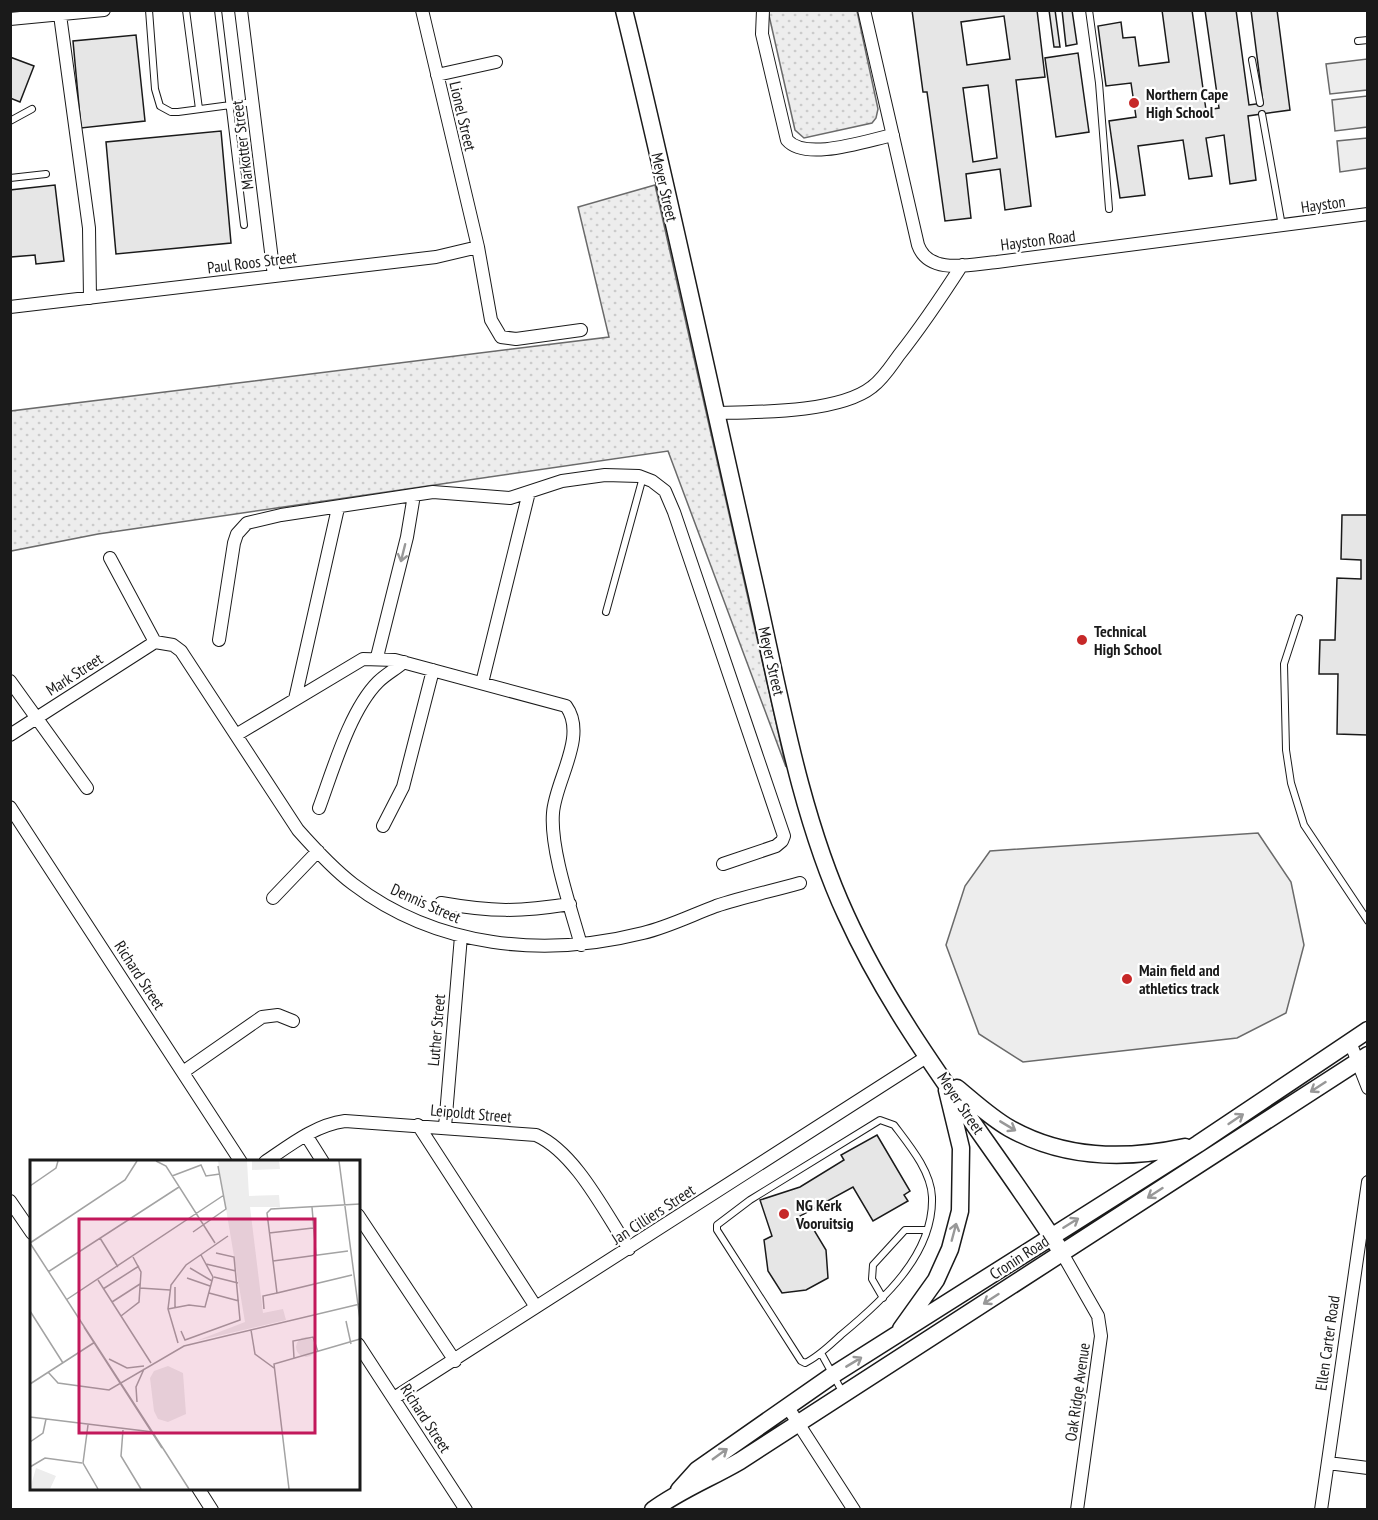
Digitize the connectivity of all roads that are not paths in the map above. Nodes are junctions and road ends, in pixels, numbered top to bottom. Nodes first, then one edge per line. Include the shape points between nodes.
1 (104, 10) edge
2 (149, 10) edge
3 (186, 10) edge
4 (218, 10) edge
5 (241, 10) edge
6 (422, 10) edge
7 (624, 10) edge
8 (763, 10) edge
9 (864, 10) edge
10 (1089, 10) edge
11 (60, 15) junction
12 (10, 19) edge
13 (1368, 40) edge
14 (1358, 41) dead end
15 (1252, 60) dead end
16 (496, 62) dead end
17 (437, 75) junction
18 (254, 102) junction
19 (1260, 103) dead end
20 (230, 105) junction
21 (32, 109) dead end
22 (199, 109) junction
23 (1262, 114) dead end
24 (10, 121) edge
25 (893, 135) junction
26 (46, 174) dead end
27 (10, 178) edge
28 (1109, 209) dead end
29 (1368, 214) edge
30 (244, 225) dead end
31 (1282, 227) junction
32 (477, 247) junction
33 (962, 265) junction
34 (274, 276) junction
35 (90, 298) junction
36 (10, 307) edge
37 (581, 330) dead end
38 (715, 413) junction
39 (642, 477) junction
40 (530, 492) junction
41 (414, 495) junction
42 (338, 507) junction
43 (110, 558) dead end
44 (606, 612) dead end
45 (1299, 618) dead end
46 (219, 640) dead end
47 (155, 642) junction
48 (377, 657) junction
49 (404, 662) junction
50 (433, 670) junction
51 (10, 681) edge
52 (482, 683) junction
53 (295, 699) junction
54 (36, 718) junction
55 (10, 735) edge
56 (236, 735) junction
57 (87, 788) dead end
58 (10, 807) edge
59 (319, 808) dead end
60 (382, 826) dead end
61 (318, 851) junction
62 (723, 864) dead end
63 (800, 884) dead end
64 (273, 898) dead end
65 (441, 903) dead end
66 (570, 904) junction
67 (1368, 921) edge
68 (461, 936) junction
69 (581, 945) junction
70 (293, 1021) dead end
71 (1367, 1032) edge
72 (1350, 1042) junction
73 (928, 1056) junction
74 (1363, 1058) edge
75 (183, 1072) junction
76 (944, 1078) junction
77 (1368, 1088) edge
78 (418, 1125) junction
79 (445, 1127) junction
80 (306, 1135) junction
81 (1198, 1144) junction
82 (240, 1160) edge
83 (267, 1160) edge
84 (322, 1160) edge
85 (1368, 1182) edge
86 (10, 1201) edge
87 (360, 1218) edge
88 (30, 1230) edge
89 (926, 1230) junction
90 (1363, 1233) edge
91 (1051, 1235) junction
92 (629, 1249) junction
93 (1062, 1253) junction
94 (884, 1298) junction
95 (536, 1307) junction
96 (895, 1337) junction
97 (360, 1347) edge
98 (821, 1353) junction
99 (455, 1361) junction
100 (833, 1375) junction
101 (844, 1394) junction
102 (394, 1398) junction
103 (787, 1406) junction
104 (799, 1423) junction
105 (1328, 1463) junction
106 (1368, 1468) edge
107 (199, 1490) edge
108 (677, 1493) junction
109 (212, 1509) edge
110 (466, 1509) edge
111 (653, 1509) edge
112 (854, 1509) edge
113 (1077, 1509) edge
114 (1321, 1509) edge

1 - 11 street
2 - 22 lane via 155,89 160,106 171,112
3 - 22 lane
4 - 20 lane
5 - 18 street, Markotter Street
6 - 17 street, Lionel Street
7 - 38 street, Meyer Street
8 - 25 street via 762,34 787,140 792,146 819,150
9 - 25 street, Hayston Road
10 - 28 lane
11 - 12 street
11 - 35 street via 89,228
13 - 14 lane
15 - 19 lane
16 - 17 street
17 - 32 street, Lionel Street
18 - 20 lane
18 - 34 street, Markotter Street
20 - 22 lane
20 - 30 lane
21 - 24 lane
23 - 31 lane
25 - 33 street, Hayston Road via 920,251 936,264
26 - 27 lane
29 - 31 street, Hayston
31 - 33 street, Hayston Road
32 - 34 street, Paul Roos Street via 436,257
32 - 37 street via 491,320 501,338
33 - 38 street via 928,317 872,387 814,406
34 - 35 street, Paul Roos Street
35 - 36 street, Paul Roos Street
38 - 73 street, Meyer Street via 817,841 861,946
39 - 40 street via 605,475 562,481
39 - 44 lane
39 - 62 street via 665,491 674,512 784,836 776,846
40 - 41 street via 510,498 445,492
40 - 52 street
41 - 42 street
41 -> 48 street
42 - 46 street via 281,515 242,527 230,558
42 - 53 street
43 - 47 street
45 - 67 lane via 1284,664 1286,750 1291,783 1304,825
47 - 54 street, Mark Street
47 - 56 street, Dennis Street via 173,645 181,651
48 - 49 street
48 - 53 street via 363,658
49 - 50 street
49 - 59 street via 368,694
50 - 52 street
50 - 60 street via 403,787
51 - 54 street
52 - 66 street via 566,706 571,714 570,750 553,813
53 - 56 street
54 - 55 street, Mark Street
54 - 57 street
56 - 61 street, Dennis Street via 298,830
58 - 75 street, Richard Street
61 - 64 street
61 - 68 street, Dennis Street via 373,897 426,924
63 - 69 street, Dennis Street via 718,906 645,933
65 - 66 street via 498,911
66 - 69 street
68 - 69 street, Dennis Street via 525,946
68 - 79 street, Luther Street
70 - 75 street via 278,1016 262,1017
71 - 72 street, Cronin Road
72 - 74 street
81 -> 72 street, Cronin Road
73 - 76 street, Meyer Street
73 - 92 street, Jan Cilliers Street
74 - 77 street
74 -> 93 street, Cronin Road
75 - 82 street, Richard Street
76 -> 81 street via 1008,1128 1081,1154 1124,1156
76 - 91 street, Meyer Street
96 -> 76 street via 936,1280 950,1249 960,1211 962,1148
78 - 79 street, Leipoldt Street
78 - 80 street, Leipoldt Street via 345,1121 324,1125
78 - 95 street
79 - 92 street, Leipoldt Street via 536,1135 550,1142 566,1156
80 - 83 street, Leipoldt Street
80 - 84 street
91 -> 81 street, Cronin Road
85 - 90 street, Ellen Carter Road
86 - 88 street
87 - 99 street
89 - 94 lane via 917,1252
89 - 94 lane via 905,1230 873,1265 872,1279
89 - 98 lane via 932,1198 926,1177 894,1125 880,1120 718,1223 717,1230 801,1361 807,1363
90 - 105 street, Ellen Carter Road
91 - 93 street, Meyer Street
91 - 96 street, Cronin Road
92 - 95 street, Jan Cilliers Street
93 -> 101 street, Cronin Road
93 - 113 street, Oak Ridge Avenue via 1098,1316 1101,1336
94 - 98 lane
95 - 99 street, Jan Cilliers Street
100 -> 96 street, Cronin Road
97 - 102 street, Richard Street
98 - 100 lane
99 - 102 street, Jan Cilliers Street
100 - 101 lane
100 - 103 street, Cronin Road
101 - 104 street, Cronin Road
102 - 110 street, Richard Street
103 - 104 street
108 -> 103 street, Cronin Road via 697,1470
104 - 108 street, Cronin Road via 705,1482
104 - 112 street
105 - 106 street
105 - 114 street, Ellen Carter Road
107 - 109 street
108 - 111 street, Cronin Road

